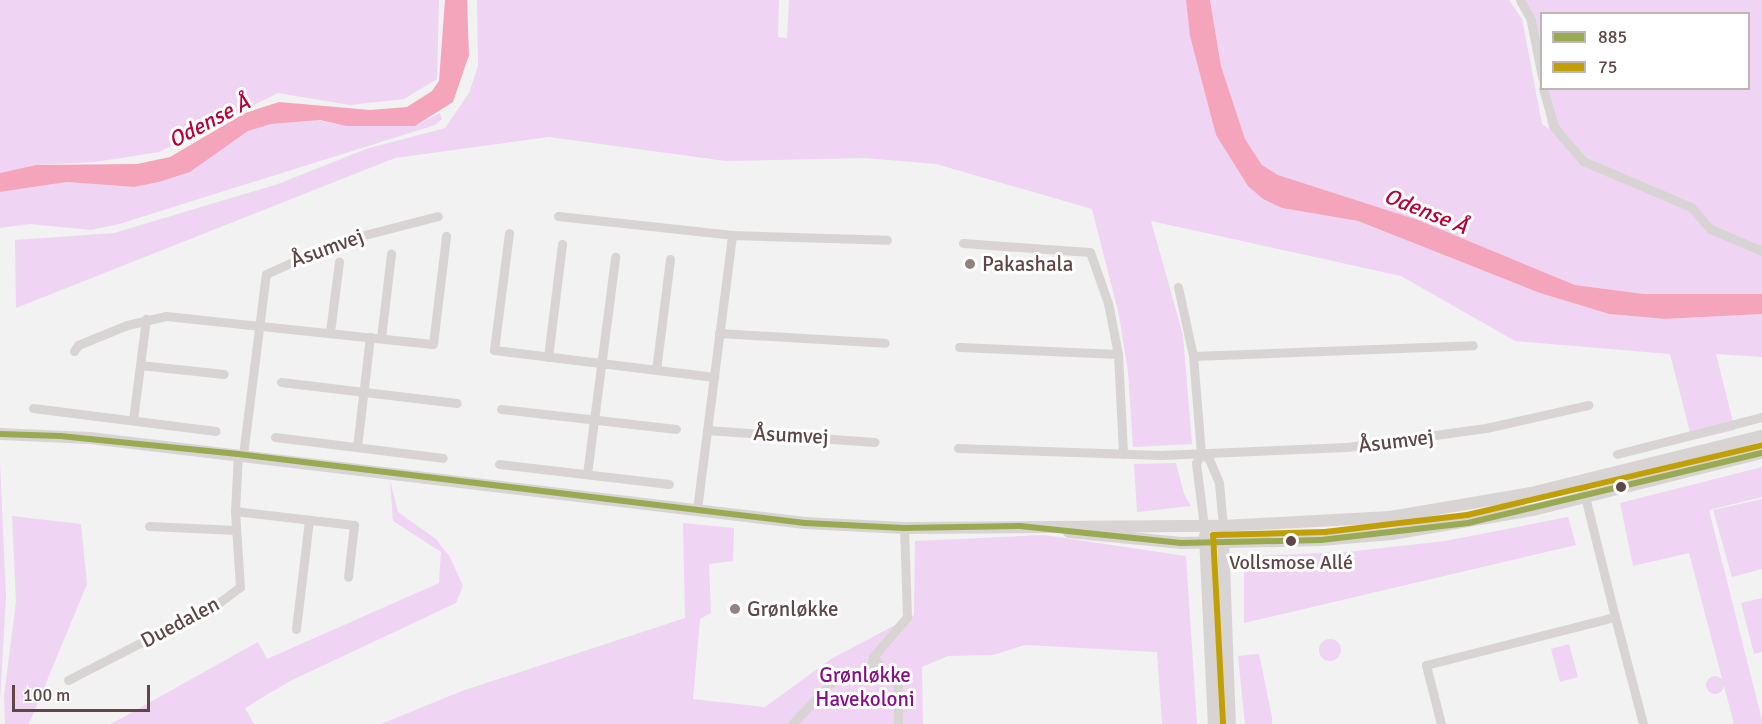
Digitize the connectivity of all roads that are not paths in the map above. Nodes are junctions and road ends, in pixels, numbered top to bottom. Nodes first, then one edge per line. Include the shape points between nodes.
1 (1520, 0) edge
2 (1540, 67) edge
3 (1545, 90) edge
4 (438, 216) dead end
5 (558, 216) dead end
6 (509, 234) dead end
7 (732, 235) junction
8 (446, 236) dead end
9 (887, 240) dead end
10 (963, 243) dead end
11 (562, 244) dead end
12 (1762, 250) edge
13 (392, 254) dead end
14 (615, 257) dead end
15 (670, 259) dead end
16 (339, 262) dead end
17 (1178, 287) dead end
18 (146, 319) junction
19 (259, 324) junction
20 (330, 332) junction
21 (719, 333) junction
22 (370, 337) junction
23 (381, 338) junction
24 (885, 342) dead end
25 (1473, 345) dead end
26 (959, 347) dead end
27 (74, 351) dead end
28 (1119, 354) junction
29 (1193, 356) junction
30 (548, 357) junction
31 (601, 363) junction
32 (140, 364) junction
33 (656, 370) junction
34 (224, 374) dead end
35 (714, 377) junction
36 (281, 382) dead end
37 (364, 392) junction
38 (457, 403) dead end
39 (1588, 405) dead end
40 (33, 408) dead end
41 (501, 409) dead end
42 (1762, 417) edge
43 (133, 420) junction
44 (594, 420) junction
45 (676, 429) dead end
46 (707, 430) junction
47 (216, 431) dead end
48 (0, 434) edge
49 (1762, 436) edge
50 (274, 437) dead end
51 (875, 442) dead end
52 (357, 447) junction
53 (958, 448) dead end
54 (1762, 453) edge
55 (1124, 454) junction
56 (1201, 454) junction
57 (1617, 454) dead end
58 (241, 455) junction
59 (443, 458) dead end
60 (499, 464) dead end
61 (587, 474) junction
62 (1581, 481) junction
63 (669, 484) dead end
64 (1585, 497) junction
65 (697, 508) junction
66 (235, 511) junction
67 (309, 520) junction
68 (149, 526) dead end
69 (1020, 526) junction
70 (1204, 526) junction
71 (1223, 526) junction
72 (904, 528) junction
73 (236, 530) junction
74 (1223, 542) junction
75 (1205, 543) junction
76 (348, 577) dead end
77 (1615, 617) junction
78 (296, 628) dead end
79 (873, 657) junction
80 (68, 680) dead end
81 (792, 724) edge
82 (898, 724) edge
83 (1214, 724) edge
84 (1230, 724) edge
85 (1441, 724) edge
86 (1642, 724) edge

1 - 2 street via 1531,20
3 - 12 street via 1554,127 1583,161 1691,207 1710,229
4 - 19 street, Åsumvej via 337,242 268,271
5 - 7 street
6 - 30 street via 494,350
7 - 9 street
7 - 21 street
8 - 23 street via 433,344
10 - 28 street via 1090,252 1108,303
11 - 30 street
13 - 23 street, Åsumvej
14 - 31 street
15 - 33 street
16 - 20 street, Åsumvej
17 - 29 street
18 - 19 street via 192,316
18 - 27 street via 78,345
18 - 32 street
19 - 20 street
19 - 58 street, Åsumvej
20 - 22 street
21 - 24 street
21 - 35 street
22 - 23 street
22 - 37 street
25 - 29 street
26 - 28 street
28 - 55 street
29 - 56 street
30 - 31 street
31 - 33 street
31 - 44 street
32 - 34 street
32 - 43 street
33 - 35 street
35 - 46 street
36 - 37 street
37 - 38 street
37 - 52 street
39 - 56 street, Åsumvej via 1419,439 1347,447
40 - 43 street
41 - 44 street
42 - 57 street
43 - 47 street
44 - 45 street
44 - 61 street
46 - 51 street, Åsumvej
46 - 65 street
48 - 58 street via 90,438
49 - 62 street
50 - 52 street
52 - 59 street
53 - 55 street, Åsumvej
54 - 64 street
55 - 56 street, Åsumvej
56 - 70 street via 1196,463
56 - 71 street via 1214,468
58 - 65 street
58 - 66 street, Duedalen
60 - 61 street
61 - 63 street
62 - 64 street
62 - 71 street via 1466,506 1390,517
64 - 74 street via 1468,523 1392,534
64 - 77 street
65 - 72 street via 805,523
66 - 67 street
66 - 73 street, Duedalen
67 - 76 street via 354,525
67 - 78 street
68 - 73 street
69 - 70 street
69 - 72 street
69 - 75 street
70 - 71 street
70 - 75 street
71 - 74 street
72 - 79 street via 907,617
73 - 80 street, Duedalen via 242,575 235,592
74 - 75 street
74 - 84 street
75 - 83 street
77 - 85 street via 1426,665
77 - 86 street
79 - 81 street via 870,671 834,680
79 - 82 street via 898,686

